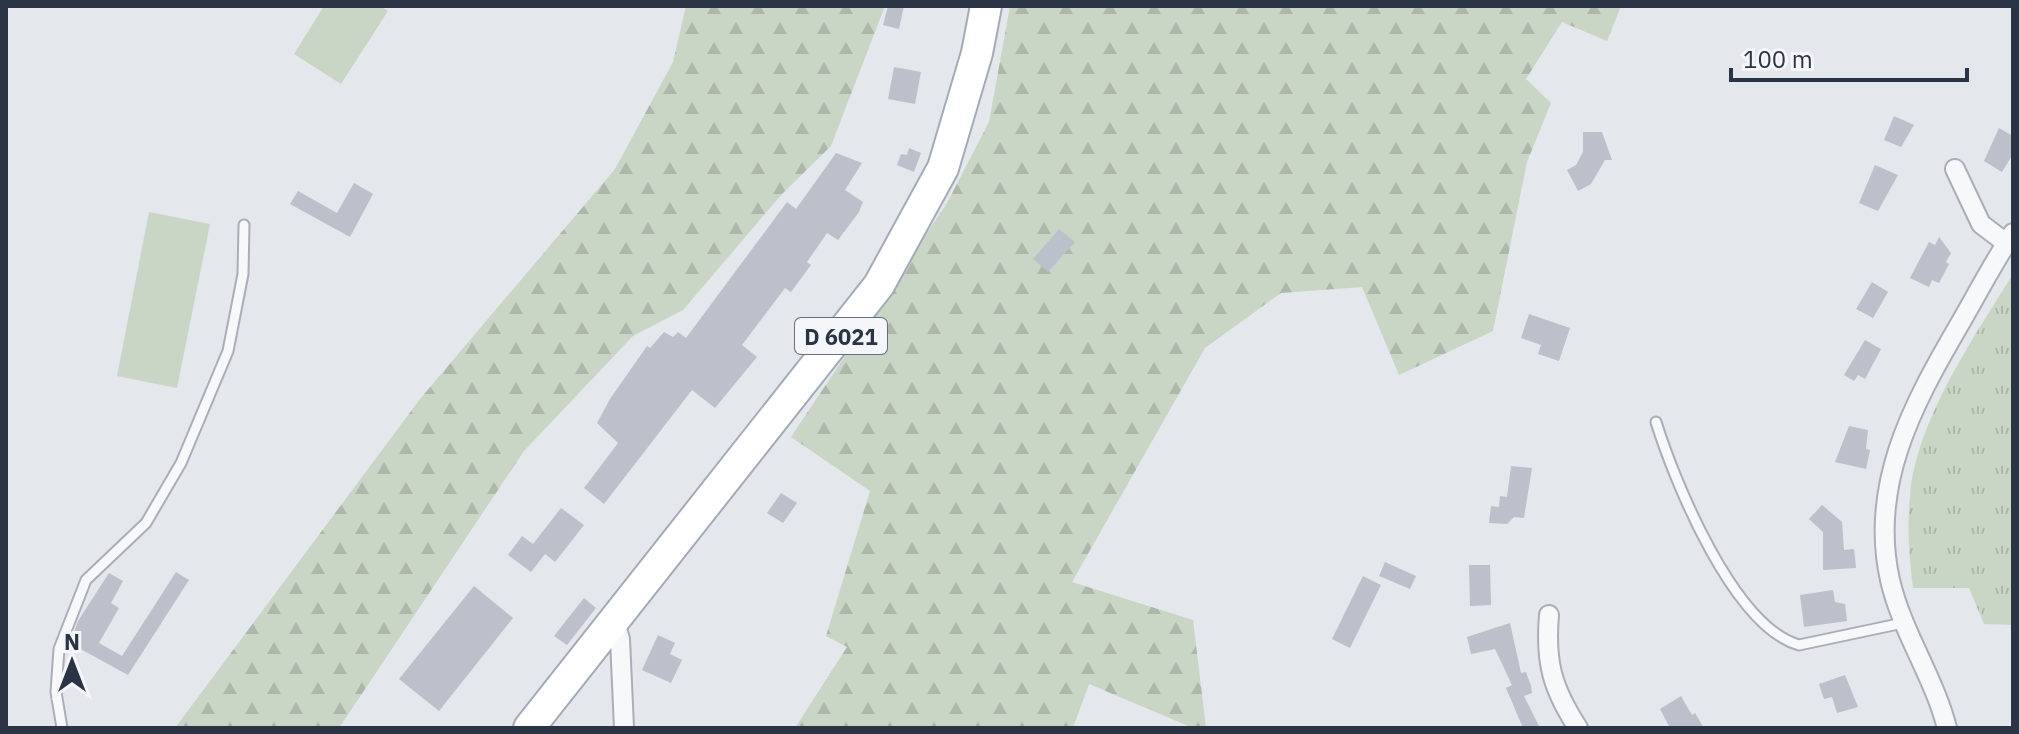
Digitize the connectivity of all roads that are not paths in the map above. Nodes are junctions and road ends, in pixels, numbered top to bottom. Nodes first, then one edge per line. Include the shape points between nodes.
1 (986, 6) edge
2 (1955, 169) dead end
3 (244, 225) dead end
4 (2010, 238) edge
5 (1656, 422) dead end
6 (1549, 615) dead end
7 (615, 622) junction
8 (1903, 623) junction
9 (62, 728) edge
10 (529, 728) edge
11 (624, 728) edge
12 (1578, 728) edge
13 (1947, 728) edge

1 - 7 main road, D 6021 via 943,168 879,285
2 - 4 street via 1981,224
3 - 9 lane via 243,274 228,351 181,463 146,523 86,580 59,649 56,692
4 - 8 street via 1918,395 1891,469 1885,532 1890,579
5 - 8 lane via 1697,527 1766,627 1799,645
6 - 12 street via 1550,675
7 - 10 main road, D 6021
7 - 11 street
8 - 13 street

